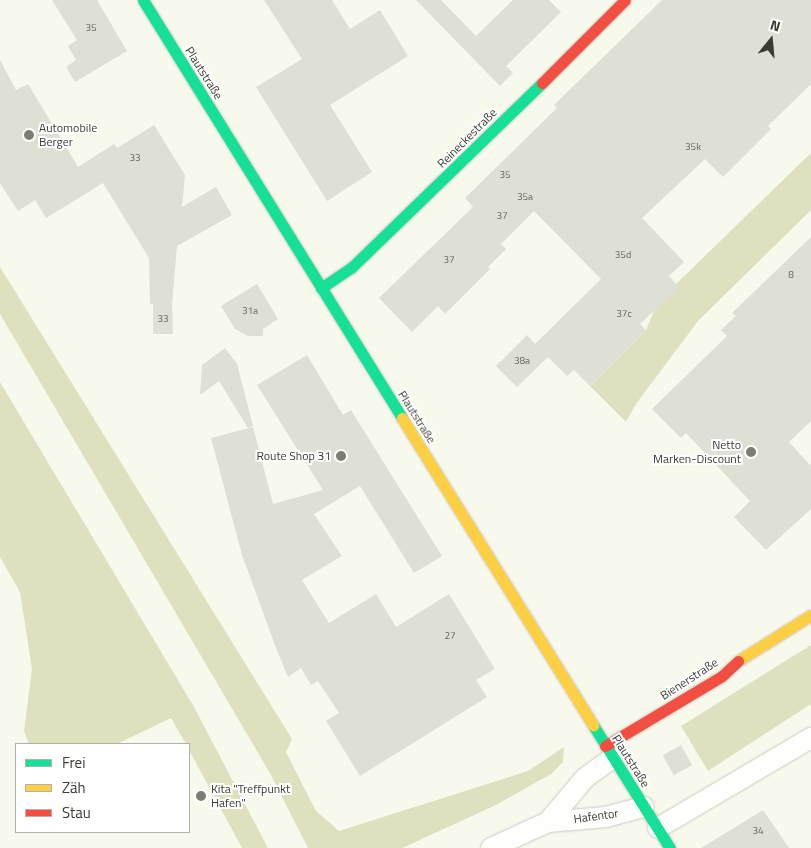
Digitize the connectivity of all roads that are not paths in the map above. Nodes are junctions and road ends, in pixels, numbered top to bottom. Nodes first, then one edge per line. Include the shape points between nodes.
1 (143, 0) edge
2 (625, 0) edge
3 (321, 288) junction
4 (811, 615) edge
5 (811, 738) edge
6 (609, 752) junction
7 (644, 807) junction
8 (548, 822) junction
9 (658, 828) junction
10 (491, 848) edge
11 (670, 848) edge

1 - 3 main road, Plautstraße
2 - 3 main road, Reineckestraße via 466,159 352,267
3 - 6 main road, Plautstraße
4 - 6 main road, Bienerstraße via 742,656 722,676
5 - 9 street
6 - 7 main road, Plautstraße
6 - 8 street, Hafentor
7 - 8 street, Hafentor via 606,817
7 - 9 main road, Plautstraße
8 - 10 street, Hafentor
9 - 11 main road, Plautstraße

